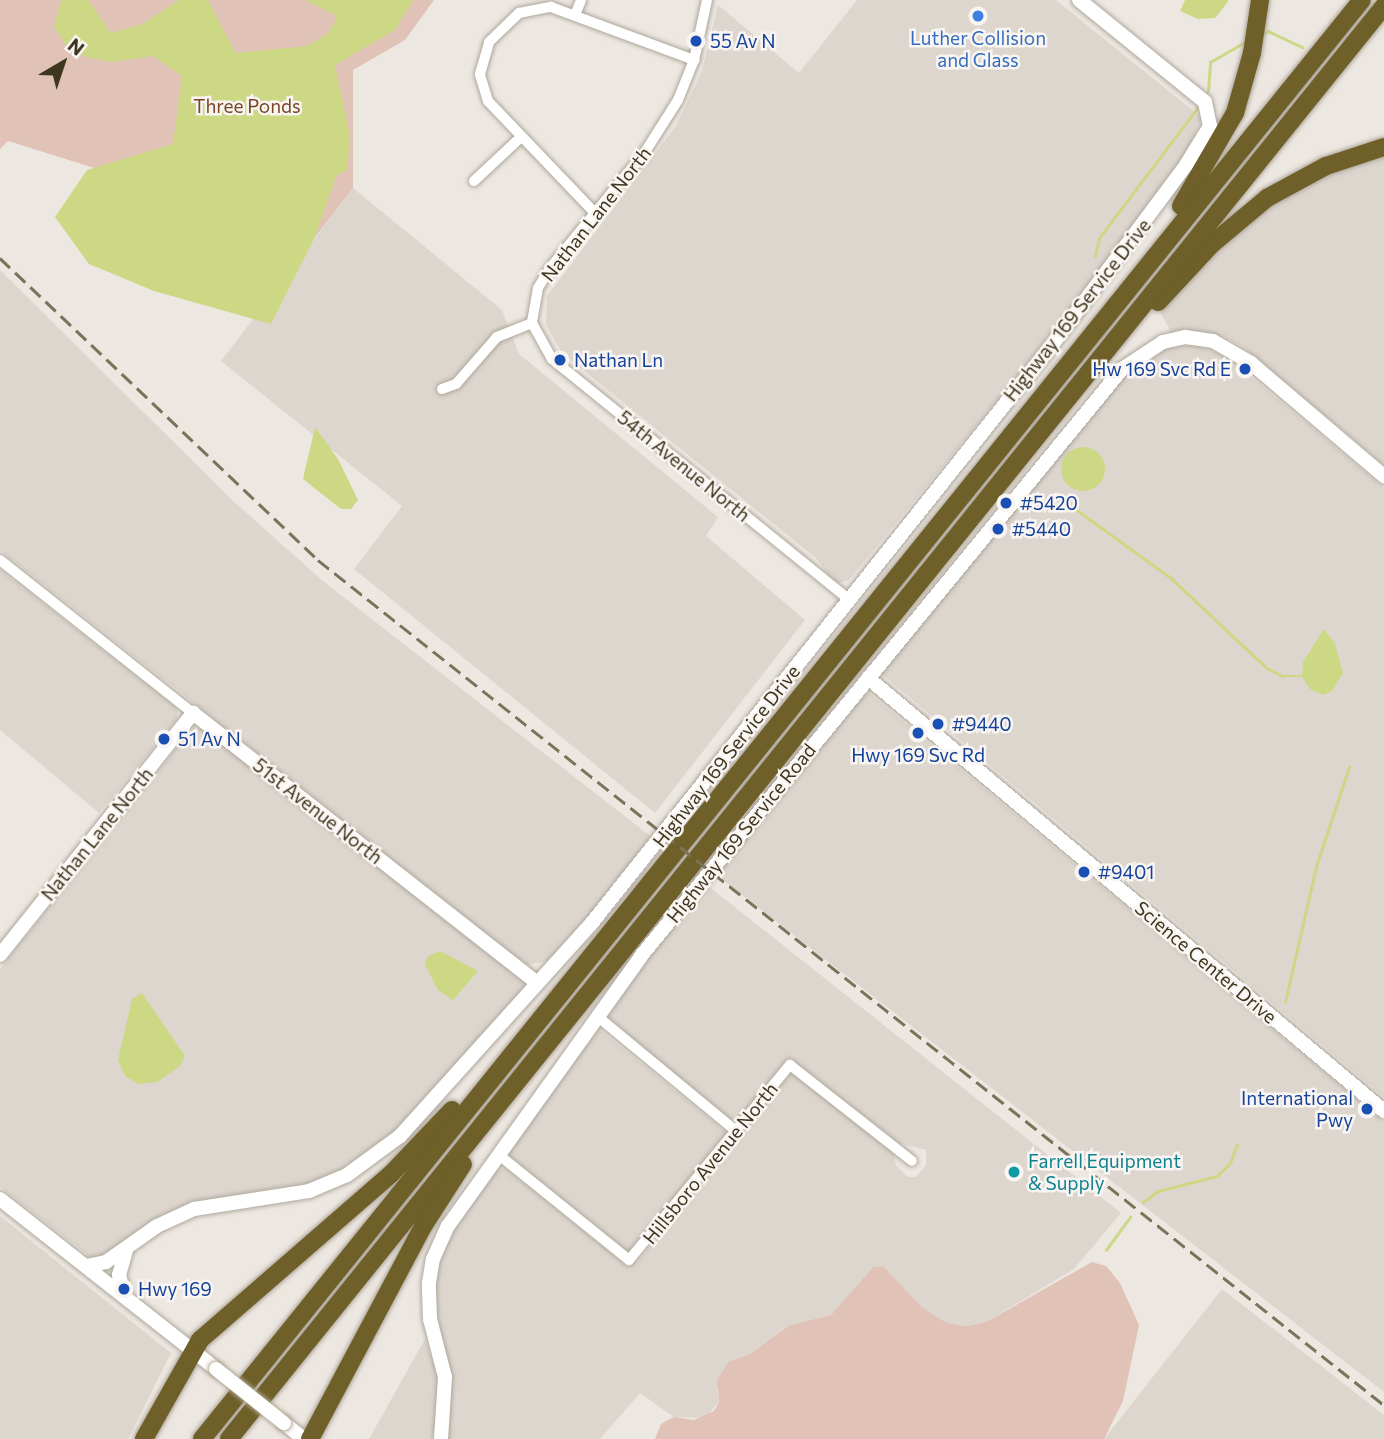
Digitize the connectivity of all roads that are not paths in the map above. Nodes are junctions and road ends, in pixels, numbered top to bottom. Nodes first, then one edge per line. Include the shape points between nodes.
1 (581, 0) edge
2 (707, 0) edge
3 (1079, 0) edge
4 (1260, 0) edge
5 (1362, 0) edge
6 (1384, 6) edge
7 (575, 15) junction
8 (694, 60) junction
9 (522, 137) junction
10 (1384, 147) edge
11 (474, 181) dead end
12 (595, 213) junction
13 (532, 323) junction
14 (1090, 337) junction
15 (1084, 376) junction
16 (442, 389) dead end
17 (1384, 476) edge
18 (0, 560) edge
19 (848, 599) junction
20 (868, 678) junction
21 (193, 713) junction
22 (0, 955) edge
23 (537, 983) junction
24 (597, 1016) junction
25 (523, 1040) junction
26 (521, 1075) junction
27 (1384, 1111) edge
28 (736, 1131) junction
29 (499, 1155) junction
30 (912, 1161) dead end
31 (0, 1199) edge
32 (126, 1251) junction
33 (86, 1266) junction
34 (125, 1296) junction
35 (193, 1349) junction
36 (144, 1439) edge
37 (202, 1439) edge
38 (229, 1439) edge
39 (304, 1439) edge
40 (310, 1439) edge
41 (441, 1439) edge

1 - 7 street
2 - 8 street, Nathan Lane North
3 - 19 street, Highway 169 Service Drive via 1205,102 1210,116 1204,138 1154,209
4 - 14 highway via 1249,69 1224,136 1193,189
5 - 14 highway
6 - 15 highway
7 - 8 street
7 - 9 street via 551,7 528,9 503,24 484,49 480,74 488,101
8 - 12 street, Nathan Lane North via 661,129
9 - 11 street
9 - 12 street
10 - 15 highway via 1313,172 1245,214
12 - 13 street, Nathan Lane North via 544,278
13 - 16 street via 497,337 456,384
13 - 19 street, 54th Avenue North via 552,359
14 - 25 highway
15 - 26 highway
17 - 20 street, Highway 169 Service Road via 1251,363 1203,338 1174,339 1130,361
18 - 21 street, 51st Avenue North
19 - 23 street, Highway 169 Service Drive via 659,840
20 - 24 street, Highway 169 Service Road
20 - 27 street, Science Center Drive
21 - 22 street, Nathan Lane North
21 - 23 street, 51st Avenue North
23 - 32 street, Highway 169 Service Drive via 400,1136 356,1169 309,1191 194,1209 157,1226
24 - 28 street
24 - 29 street, Highway 169 Service Road
25 - 35 highway via 392,1173
25 - 37 highway
26 - 38 highway
26 - 40 highway via 424,1225
28 - 29 street, Hillsboro Avenue North via 629,1260
28 - 30 street, Hillsboro Avenue North via 790,1065
29 - 41 street, Highway 169 Service Road via 449,1226 433,1259 429,1307 445,1377
31 - 33 street
32 - 33 street, Highway 169 Service Drive
32 - 34 street via 119,1275
33 - 34 street
34 - 35 street
35 - 36 highway
35 - 39 street, bridge

